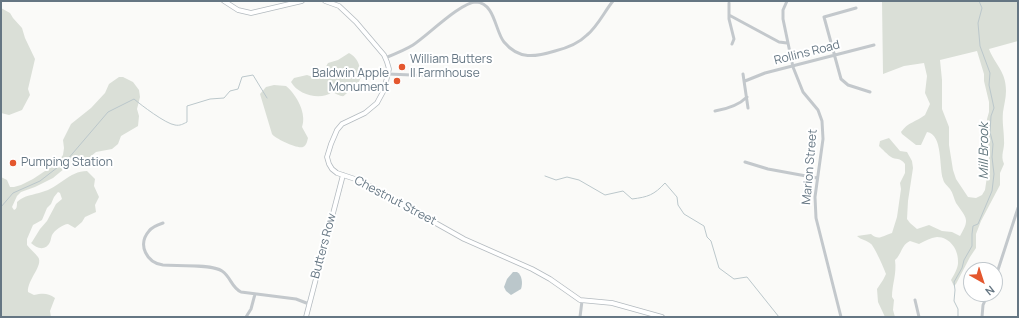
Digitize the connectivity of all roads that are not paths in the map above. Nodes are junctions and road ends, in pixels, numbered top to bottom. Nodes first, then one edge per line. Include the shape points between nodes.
1 (224, 1) edge
2 (302, 1) edge
3 (325, 1) edge
4 (613, 1) edge
5 (787, 1) edge
6 (338, 3) edge
7 (729, 3) dead end
8 (856, 8) dead end
9 (728, 15) junction
10 (787, 43) junction
11 (732, 44) dead end
12 (874, 45) dead end
13 (834, 56) junction
14 (386, 58) junction
15 (793, 66) junction
16 (388, 74) junction
17 (743, 74) dead end
18 (435, 76) dead end
19 (744, 81) junction
20 (870, 92) dead end
21 (747, 97) junction
22 (748, 108) dead end
23 (715, 111) dead end
24 (745, 162) dead end
25 (343, 175) junction
26 (817, 178) junction
27 (1018, 208) edge
28 (162, 223) dead end
29 (1001, 262) edge
30 (254, 294) junction
31 (915, 300) dead end
32 (582, 301) junction
33 (984, 302) edge
34 (309, 304) junction
35 (246, 317) edge
36 (306, 317) edge
37 (580, 317) edge
38 (662, 317) edge
39 (841, 317) edge
40 (920, 317) edge
41 (982, 317) edge

1 - 2 street via 238,10 251,13
3 - 6 street
4 - 14 street via 594,28 581,40 566,48 540,55 526,56 512,49 501,37 487,8 476,2 461,8 413,45
5 - 10 street, Marion Street via 783,14
6 - 14 street
7 - 9 street
8 - 13 street via 824,17
9 - 10 street via 779,42
9 - 11 street via 734,39
10 - 15 street, Marion Street
12 - 13 street, Rollins Road
13 - 15 street, Rollins Road
13 - 20 street via 844,82
14 - 16 street, Chestnut Street
15 - 19 street, Rollins Road
15 - 26 street, Marion Street via 800,88 818,110 822,121 823,139
16 - 18 street
16 - 25 street, Chestnut Street via 377,103 365,113 341,125 334,136 328,161 332,169
17 - 19 street
19 - 21 street
21 - 22 street
21 - 23 street via 734,107
24 - 26 street
25 - 32 street, Chestnut Street via 361,181 472,243 546,276
25 - 34 street, Butters Row
26 - 39 street, Marion Street via 816,218
27 - 29 street
28 - 30 street via 151,229 144,240 144,251 151,261 163,265 217,268 225,273 236,290
30 - 34 street via 296,299
30 - 35 street via 251,309
31 - 40 street
32 - 37 street
32 - 38 street via 612,303
33 - 41 street
34 - 36 street, Butters Row

